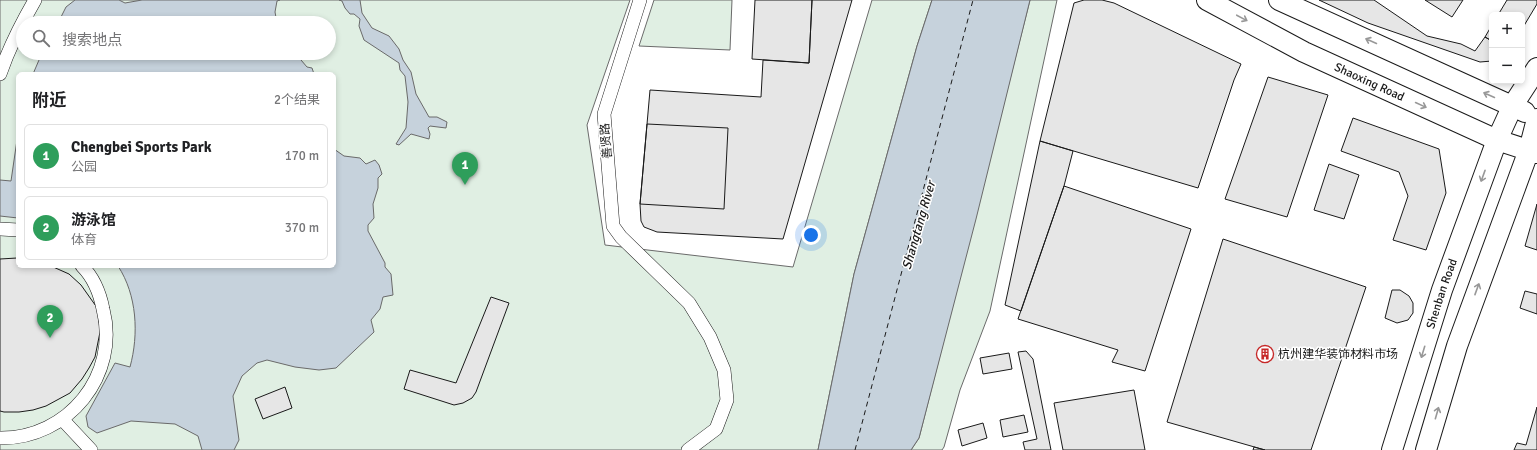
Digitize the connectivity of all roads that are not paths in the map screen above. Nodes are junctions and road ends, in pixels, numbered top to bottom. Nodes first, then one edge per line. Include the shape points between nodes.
1 (35, 0) edge
2 (640, 0) edge
3 (1207, 0) edge
4 (1279, 0) edge
5 (26, 16) edge
6 (16, 35) edge
7 (1537, 68) edge
8 (0, 74) edge
9 (1513, 105) junction
10 (1537, 118) edge
11 (1497, 140) junction
12 (1533, 152) edge
13 (0, 229) edge
14 (16, 230) edge
15 (84, 268) edge
16 (62, 419) junction
17 (0, 438) edge
18 (91, 450) edge
19 (688, 450) edge
20 (1392, 450) edge
21 (1426, 450) edge

1 - 5 street
2 - 19 street, 善贤路 via 604,114 613,226 621,237 689,303 710,336 724,370 727,400 716,429
3 -> 11 main road, Shaoxing Road via 1304,52
9 -> 4 main road
6 - 8 street
7 - 9 main road, Shenban Road
9 - 10 main road
9 - 11 main road, Shenban Road
10 - 12 main road
11 - 12 main road, Shaoxing Road
11 -> 20 main road, Shenban Road via 1442,290
21 -> 12 main road via 1457,346
13 - 14 street
15 - 16 street via 100,294 106,322 106,350 98,376 83,400
16 - 17 street via 39,432
16 - 18 street

